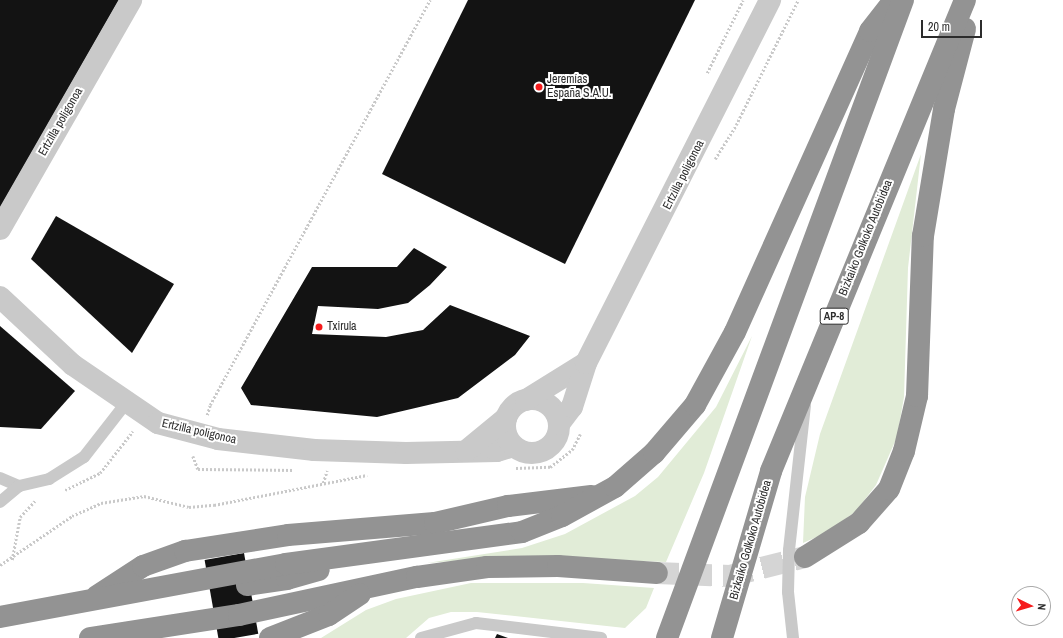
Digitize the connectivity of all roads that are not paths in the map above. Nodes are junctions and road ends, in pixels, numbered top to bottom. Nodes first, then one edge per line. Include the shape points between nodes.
1 (770, 0) edge
2 (894, 0) edge
3 (903, 0) edge
4 (965, 0) edge
5 (973, 0) edge
6 (127, 7) edge
7 (0, 229) edge
8 (0, 297) edge
9 (590, 356) junction
10 (810, 375) junction
11 (526, 400) junction
12 (126, 403) junction
13 (506, 418) junction
14 (559, 424) junction
15 (513, 446) junction
16 (466, 451) junction
17 (0, 478) edge
18 (19, 486) junction
19 (600, 495) junction
20 (0, 502) edge
21 (419, 519) junction
22 (392, 551) junction
23 (805, 557) tunnel mouth
24 (657, 573) tunnel mouth
25 (368, 588) junction
26 (87, 602) junction
27 (0, 617) edge
28 (462, 632) edge
29 (291, 634) edge
30 (134, 635) edge
31 (664, 637) edge
32 (90, 638) edge
33 (270, 638) edge
34 (421, 638) edge
35 (601, 638) edge
36 (722, 638) edge
37 (793, 638) edge

1 - 9 street, Ertzilla poligonoa
2 - 19 highway via 870,31 735,332 695,405 654,453
3 - 31 highway
4 - 10 highway, Bizkaiko Golkoko Autobidea / AP-8
5 - 23 highway via 944,109 923,236 917,396 904,451 889,489 858,523
6 - 7 street, Ertzilla poligonoa
8 - 12 street, Ertzilla poligonoa via 73,365
9 - 11 street
9 - 14 street, Ertzilla poligonoa via 572,407
10 - 36 highway, Bizkaiko Golkoko Autobidea / AP-8 via 771,471
10 - 37 lane via 789,550 788,592
11 - 13 street via 510,410
11 - 14 street via 536,399 552,407
12 - 16 street, Ertzilla poligonoa via 158,423 218,439 314,450
12 - 18 lane via 84,458 49,479
13 - 15 street via 506,433
13 - 16 street
14 - 15 street via 554,442 544,451 530,454
15 - 16 street, Ertzilla poligonoa via 496,451
17 - 18 lane
18 - 20 lane
19 - 21 highway
19 - 22 highway via 562,516 522,532
21 - 22 lane
21 - 26 highway via 185,550 143,566
22 - 26 highway via 286,564
24 - 25 highway via 558,566 487,567
25 - 29 highway via 329,615
25 - 30 highway
26 - 27 highway
28 - 34 lane
28 - 35 lane via 506,626
29 - 33 highway
30 - 32 highway

